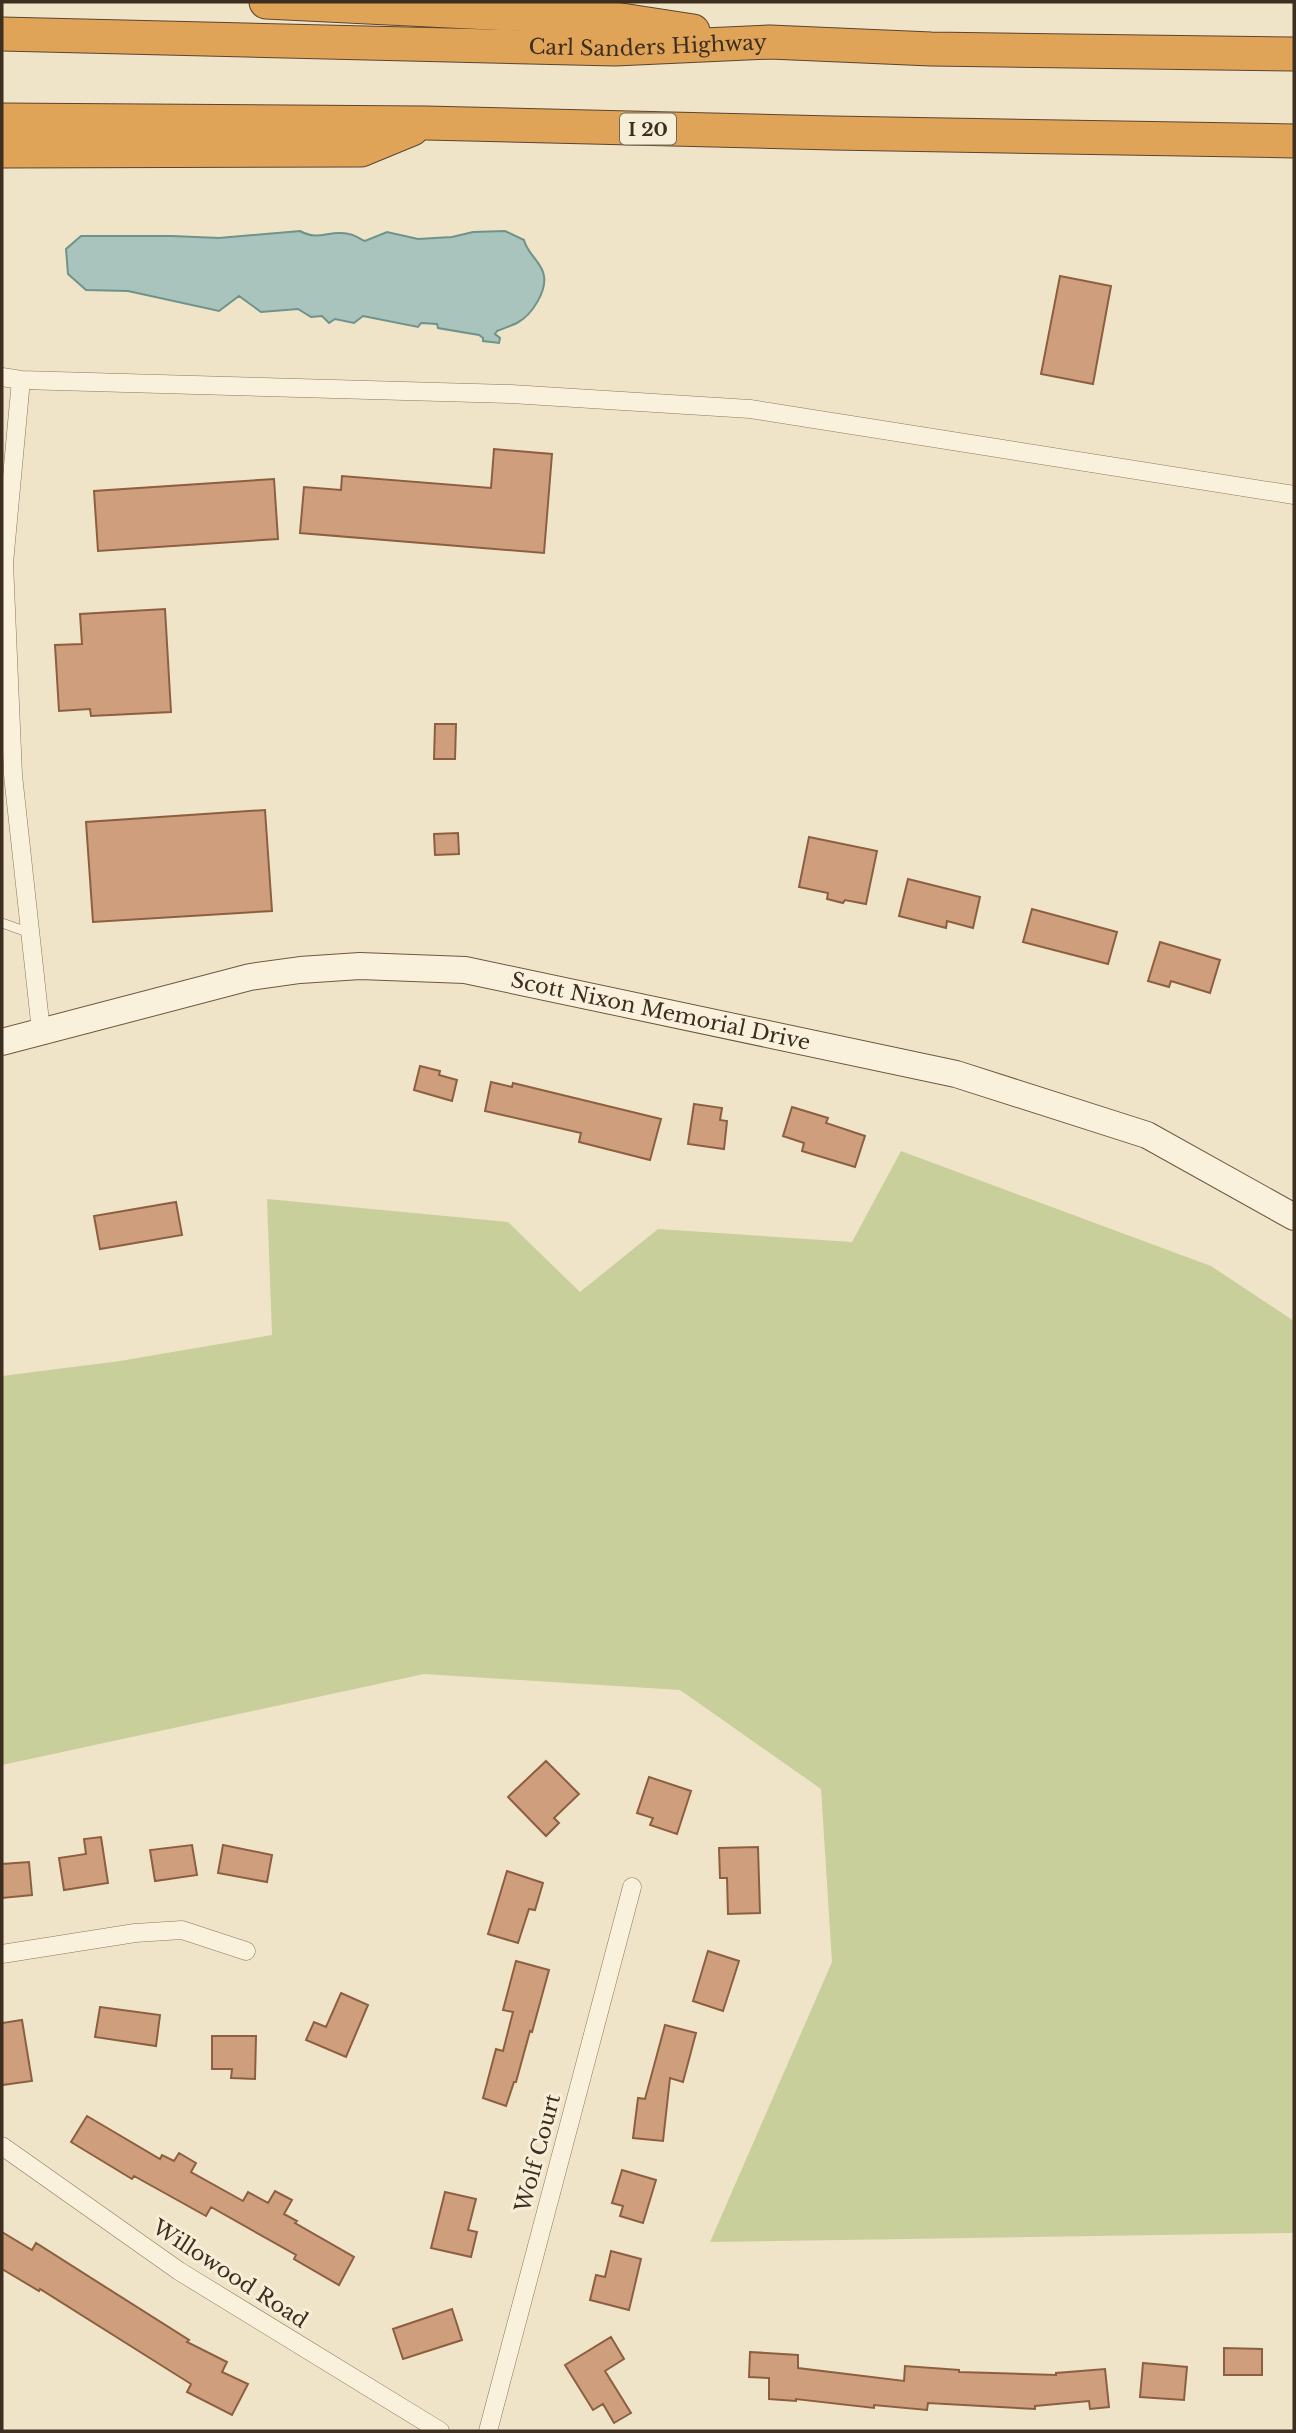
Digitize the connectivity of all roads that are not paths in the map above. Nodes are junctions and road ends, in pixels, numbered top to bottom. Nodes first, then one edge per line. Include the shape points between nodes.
1 (266, 2) edge
2 (2, 34) edge
3 (770, 42) junction
4 (1294, 54) edge
5 (2, 120) edge
6 (426, 123) junction
7 (1294, 141) edge
8 (2, 152) edge
9 (2, 377) edge
10 (22, 380) junction
11 (1294, 495) edge
12 (2, 923) edge
13 (30, 933) junction
14 (41, 1031) junction
15 (2, 1042) edge
16 (1294, 1217) edge
17 (632, 1887) dead end
18 (246, 1951) dead end
19 (2, 1954) edge
20 (2, 2146) edge
21 (440, 2431) edge
22 (488, 2431) edge

1 - 3 highway via 615,19
2 - 3 highway, Carl Sanders Highway via 615,49
3 - 4 highway, Carl Sanders Highway
5 - 6 highway, I 20
6 - 7 highway, I 20
6 - 8 highway via 362,150
9 - 10 street
10 - 11 street via 511,394 750,409
10 - 13 street via 4,563 13,775
12 - 13 lane
13 - 14 street
14 - 15 main road, Scott Nixon Memorial Drive
14 - 16 main road, Scott Nixon Memorial Drive via 250,977 360,966 465,970 956,1074 1147,1135
17 - 22 street, Wolf Court
18 - 19 street via 182,1930
20 - 21 street, Willowood Road via 179,2271

